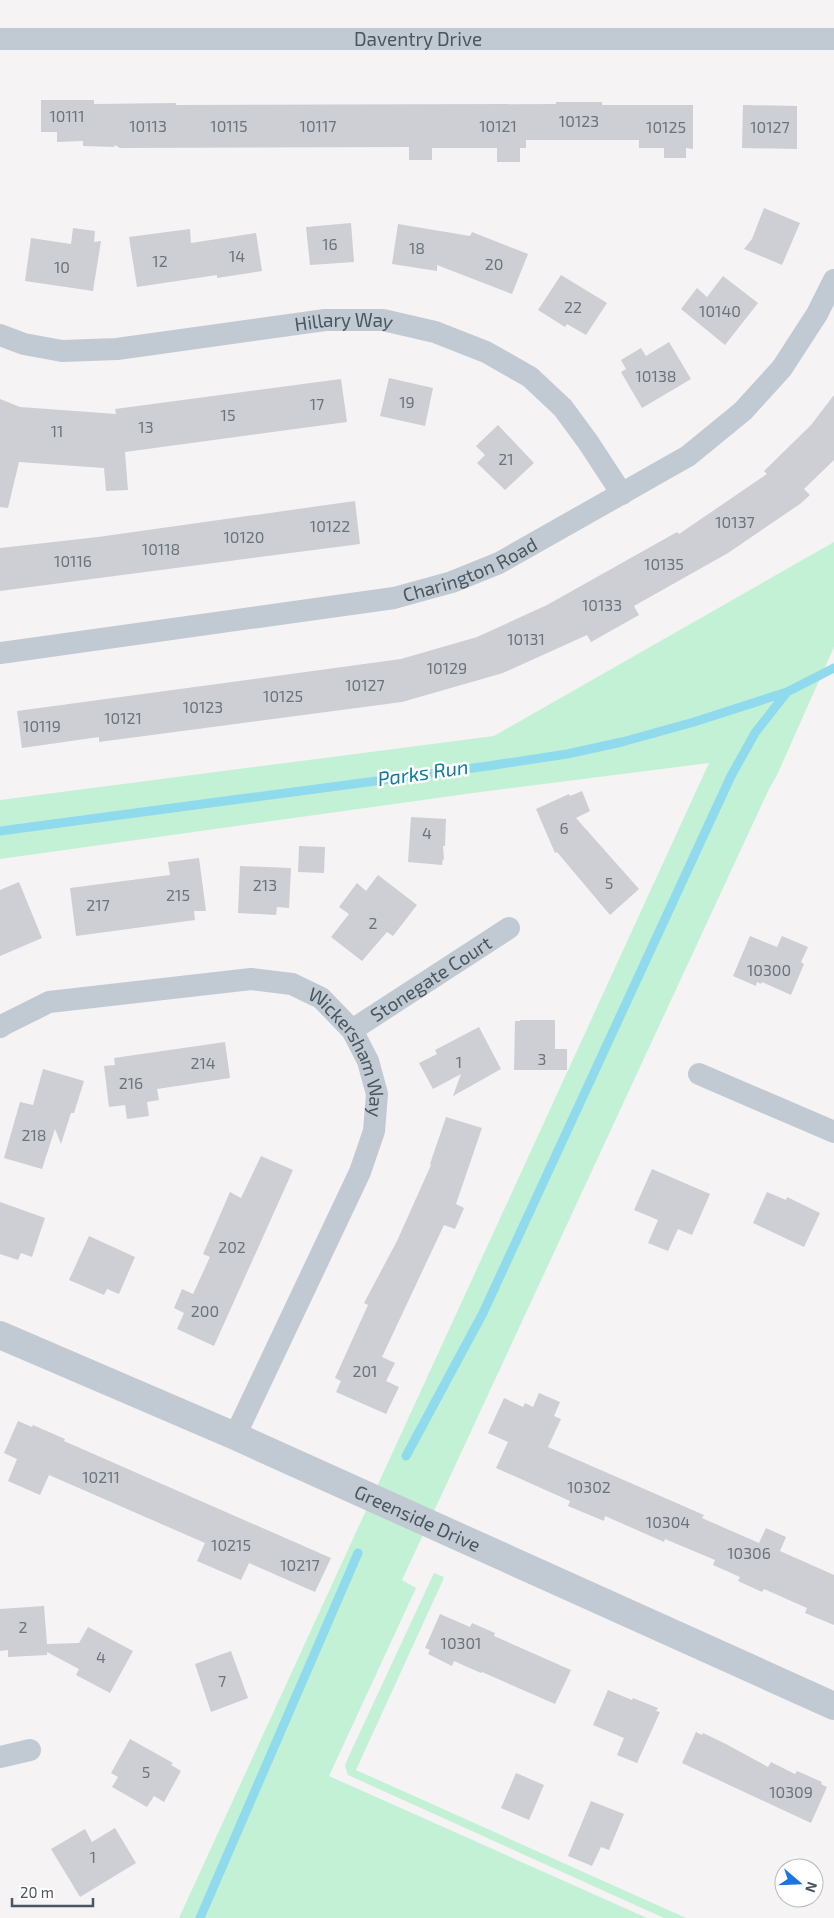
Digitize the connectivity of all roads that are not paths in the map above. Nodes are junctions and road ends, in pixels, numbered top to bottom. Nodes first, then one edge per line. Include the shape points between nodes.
1 (0, 39) edge
2 (834, 40) edge
3 (834, 280) edge
4 (0, 335) edge
5 (622, 494) junction
6 (0, 653) edge
7 (509, 928) dead end
8 (0, 1028) edge
9 (352, 1030) junction
10 (699, 1074) dead end
11 (834, 1132) edge
12 (0, 1335) edge
13 (235, 1436) junction
14 (834, 1706) edge
15 (30, 1750) dead end
16 (0, 1757) edge

1 - 2 street, Daventry Drive
3 - 5 street, Charington Road via 817,314 782,368 743,411 688,456
4 - 5 street, Hillary Way via 24,344 62,351 117,349 326,320 383,320 435,332 486,352 530,377 563,408
5 - 6 street, Charington Road via 499,563 452,582 394,598
7 - 9 street, Stonegate Court
8 - 9 street, Wickersham Way via 49,1002 251,979 292,984 321,998
9 - 13 street, Wickersham Way via 368,1061 377,1094 374,1131 360,1172
10 - 11 street
12 - 13 street, Greenside Drive
13 - 14 street, Greenside Drive
15 - 16 street

